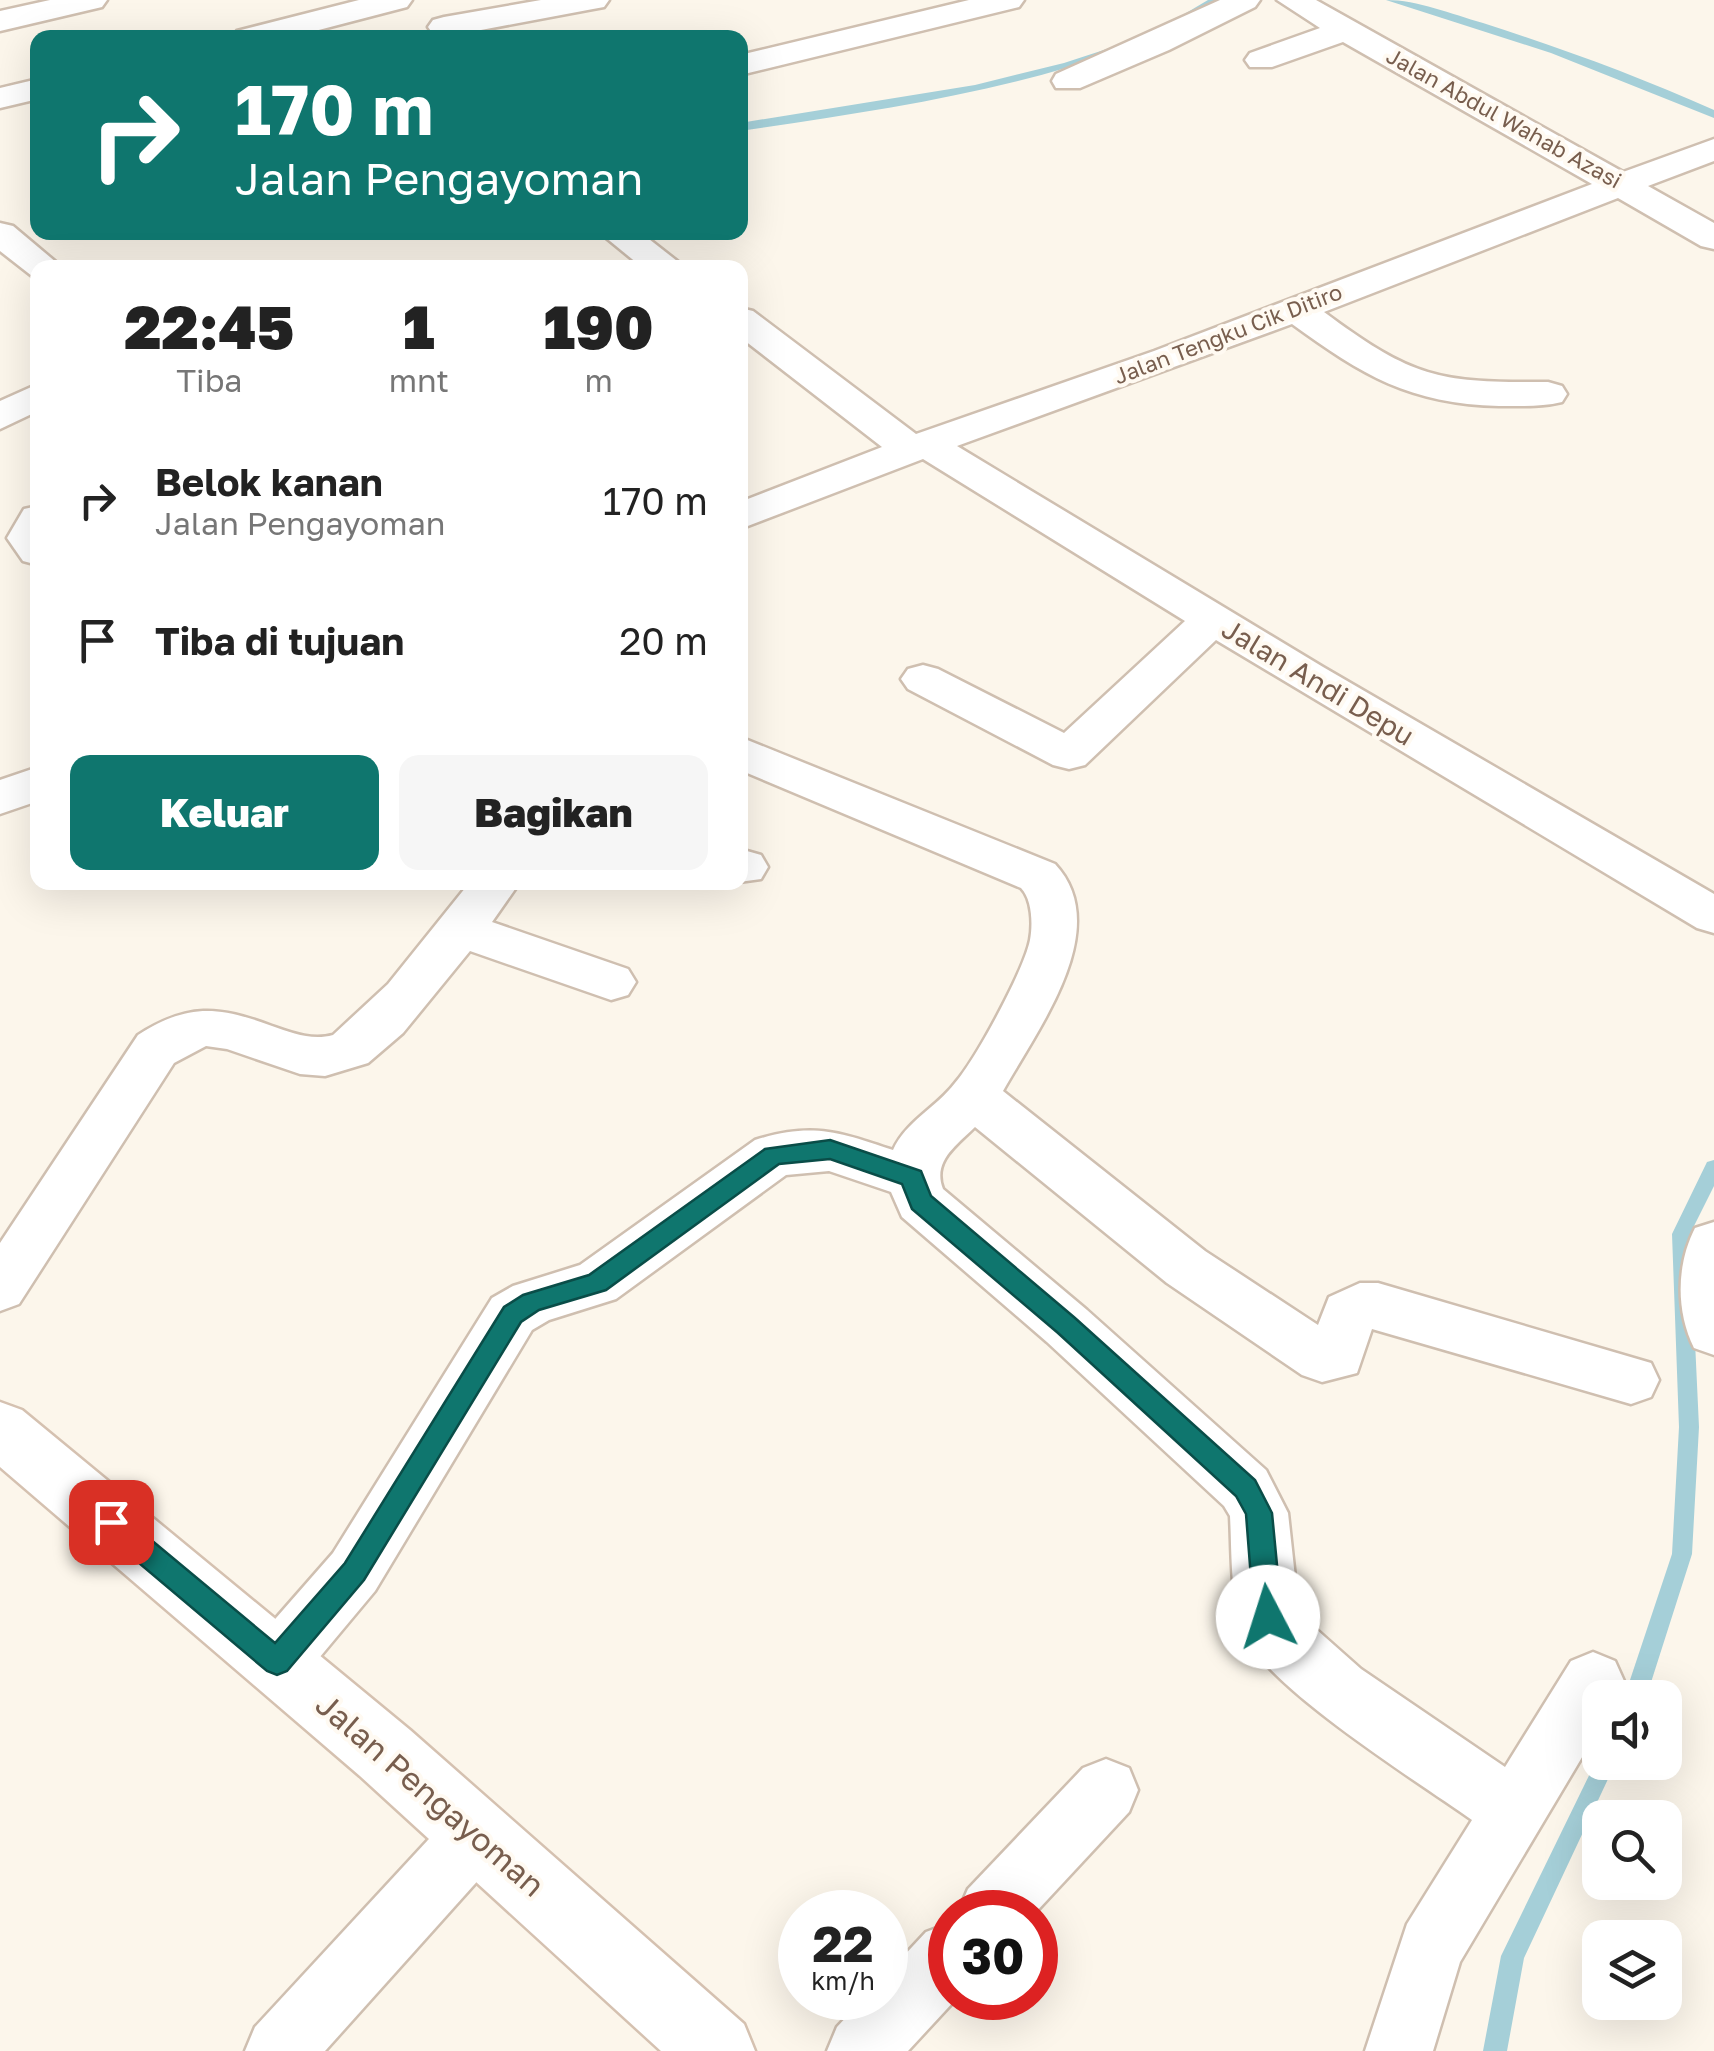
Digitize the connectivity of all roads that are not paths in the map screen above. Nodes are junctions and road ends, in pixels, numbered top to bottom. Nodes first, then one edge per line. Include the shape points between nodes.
1 (92, 0) edge
2 (396, 0) edge
3 (479, 0) edge
4 (592, 0) edge
5 (1008, 0) edge
6 (1244, 0) edge
7 (1293, 0) edge
8 (0, 21) edge
9 (279, 30) edge
10 (445, 30) edge
11 (453, 30) edge
12 (1346, 30) junction
13 (1261, 60) dead end
14 (748, 63) edge
15 (1068, 81) dead end
16 (30, 91) edge
17 (0, 98) edge
18 (1714, 149) edge
19 (1625, 186) junction
20 (0, 234) edge
21 (1714, 238) edge
22 (34, 260) edge
23 (1296, 309) junction
24 (748, 326) edge
25 (1548, 394) dead end
26 (30, 400) edge
27 (0, 417) edge
28 (918, 447) junction
29 (748, 513) edge
30 (1213, 619) junction
31 (923, 678) dead end
32 (748, 755) edge
33 (30, 786) edge
34 (0, 798) edge
35 (491, 890) edge
36 (1714, 916) edge
37 (459, 929) junction
38 (611, 982) dead end
39 (974, 1097) junction
40 (912, 1178) junction
41 (1714, 1244) edge
42 (0, 1288) edge
43 (1714, 1332) edge
44 (1631, 1380) dead end
45 (0, 1429) edge
46 (277, 1662) junction
47 (1582, 1699) edge
48 (1106, 1790) dead end
49 (1514, 1811) junction
50 (476, 1835) junction
51 (1012, 1890) edge
52 (928, 1979) edge
53 (279, 2051) edge
54 (717, 2051) edge
55 (861, 2051) edge
56 (1400, 2051) edge

1 - 8 street
2 - 9 street
3 - 10 street via 453,16
4 - 11 street
5 - 14 street
6 - 15 street
7 - 12 street, Jalan Abdul Wahab Azasi
12 - 13 street
12 - 19 street, Jalan Abdul Wahab Azasi
16 - 17 street
18 - 19 street, Jalan Tengku Cik Ditiro
19 - 21 street, Jalan Abdul Wahab Azasi
19 - 23 street, Jalan Tengku Cik Ditiro
20 - 22 street
23 - 25 street via 1410,382
23 - 28 street, Jalan Tengku Cik Ditiro
24 - 28 street, Jalan Andi Depu
26 - 27 street
28 - 29 street, Jalan Tengku Cik Ditiro
28 - 30 street, Jalan Andi Depu
30 - 31 street via 1069,754
30 - 36 street, Jalan Andi Depu
32 - 39 street via 1038,876 1049,888 1054,940 1030,1000
33 - 34 street
35 - 37 street
37 - 38 street
37 - 42 street via 381,1023 348,1050 313,1058 204,1025 165,1041
39 - 40 street via 919,1149
39 - 44 street via 1186,1267 1322,1358 1338,1356 1349,1312 1378,1306
40 - 46 street via 830,1150 774,1155 597,1283 512,1314 354,1572
40 - 49 street via 921,1202 1246,1488 1259,1513 1273,1630 1339,1690
41 - 43 street via 1708,1300
45 - 46 street, Jalan Pengayoman
46 - 50 street, Jalan Pengayoman
47 - 49 street
48 - 51 street
49 - 56 street via 1431,1948
50 - 53 street
50 - 54 street, Jalan Pengayoman
52 - 55 street

